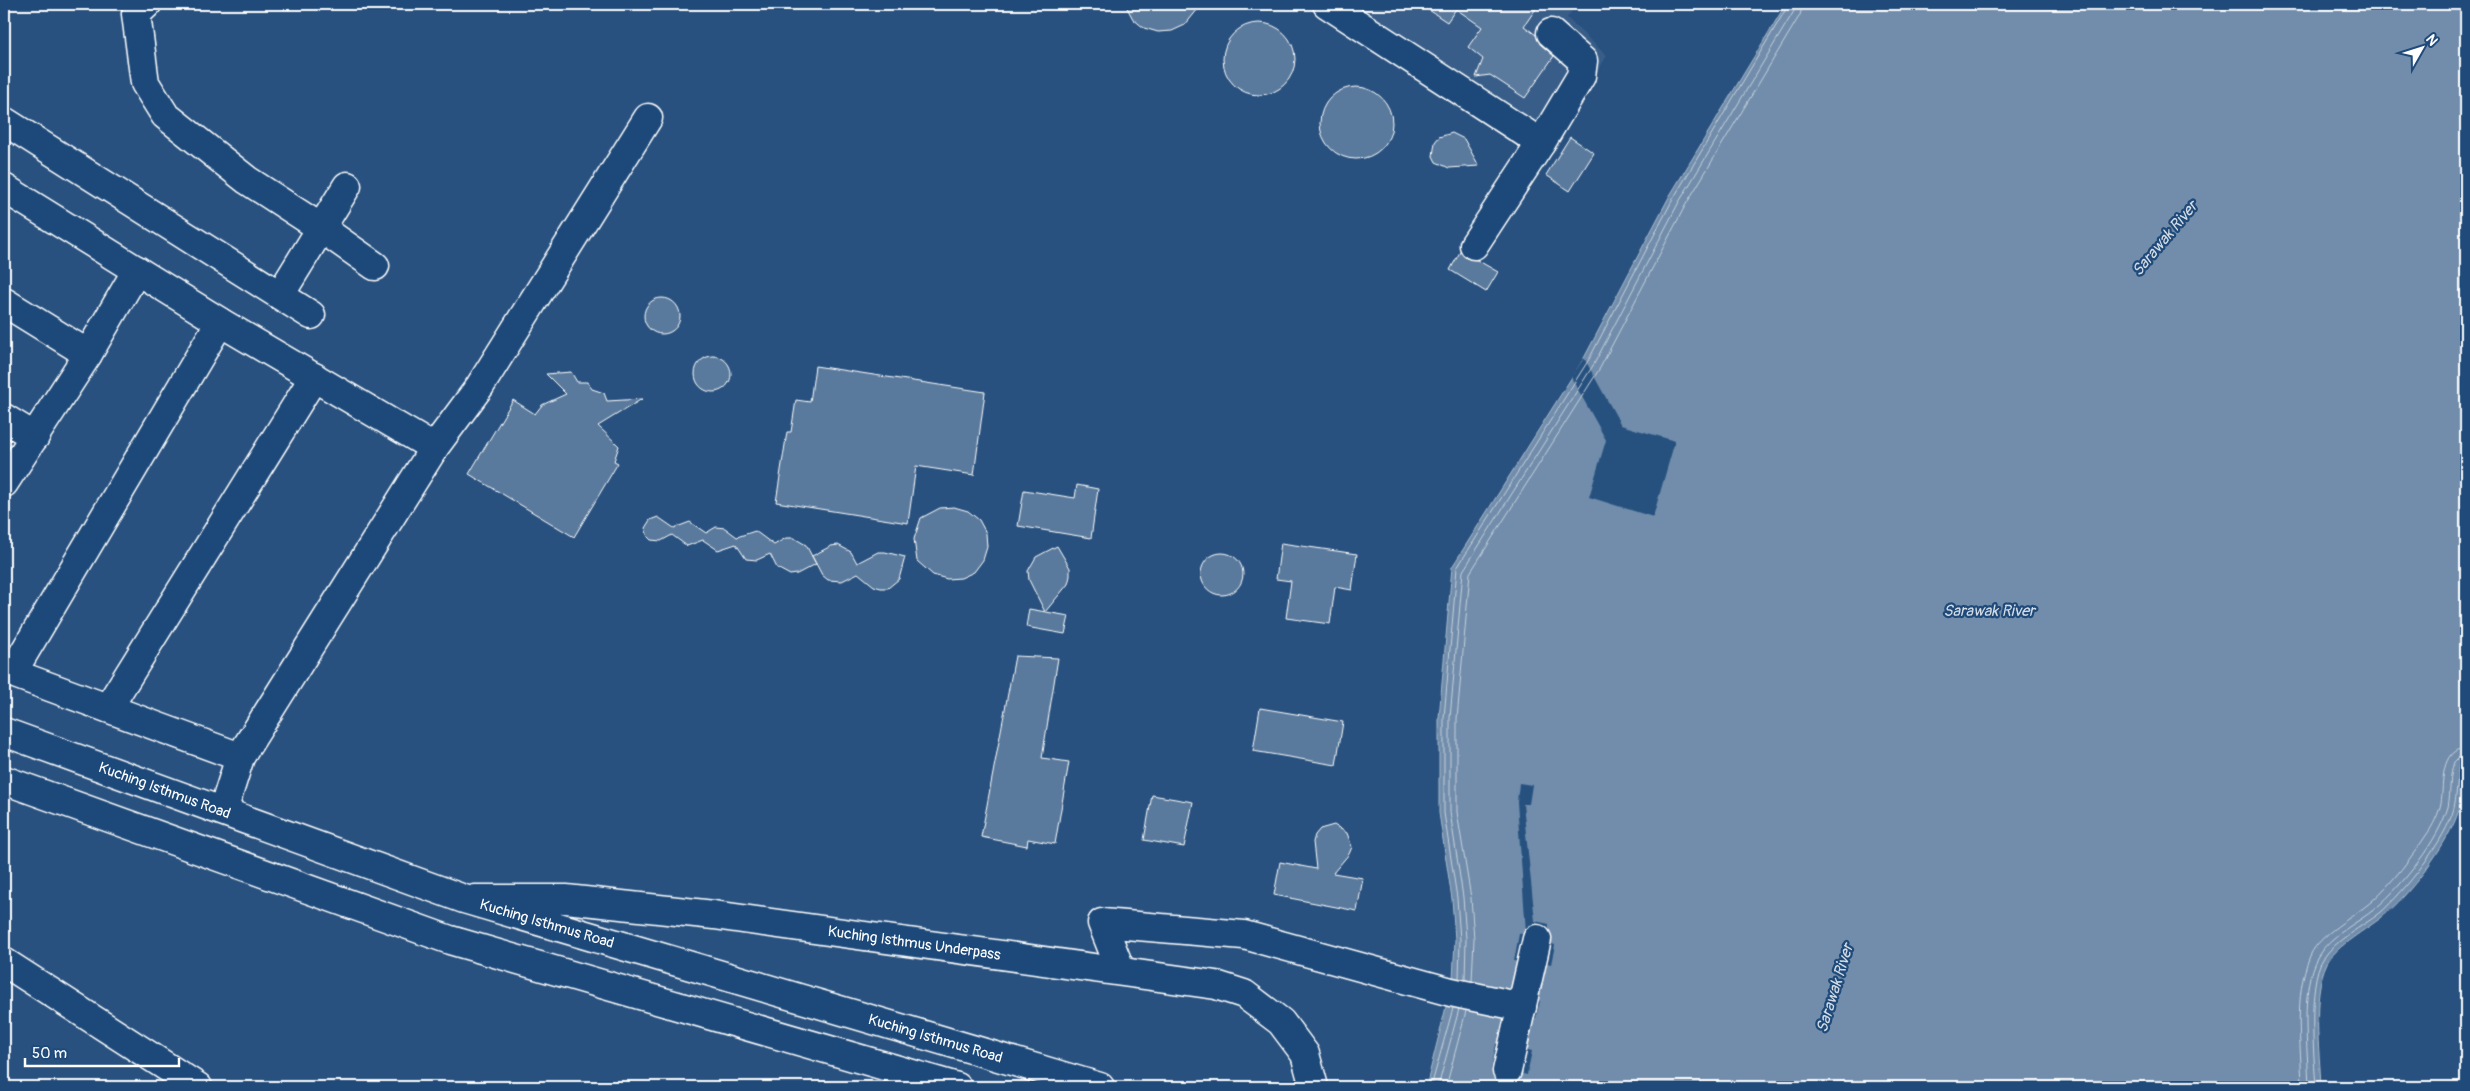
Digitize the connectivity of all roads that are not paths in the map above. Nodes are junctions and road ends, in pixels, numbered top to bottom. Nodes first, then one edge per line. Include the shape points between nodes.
1 (147, 4) edge
2 (1328, 4) edge
3 (1362, 14) edge
4 (1551, 33) dead end
5 (648, 118) dead end
6 (4, 121) edge
7 (1541, 143) junction
8 (347, 186) dead end
9 (4, 188) edge
10 (321, 228) junction
11 (1474, 246) dead end
12 (375, 266) dead end
13 (136, 270) junction
14 (280, 295) junction
15 (4, 302) edge
16 (311, 315) dead end
17 (220, 322) junction
18 (88, 354) junction
19 (314, 377) junction
20 (4, 418) edge
21 (35, 437) junction
22 (434, 448) junction
23 (6, 476) edge
24 (8, 671) edge
25 (108, 708) junction
26 (4, 732) edge
27 (240, 757) junction
28 (4, 780) edge
29 (223, 811) junction
30 (464, 899) junction
31 (1537, 939) dead end
32 (4, 962) edge
33 (1120, 970) junction
34 (1522, 1007) junction
35 (1507, 1071) dead end
36 (198, 1087) edge
37 (957, 1087) edge
38 (1100, 1087) edge
39 (1314, 1087) edge

1 - 10 main road via 136,14 145,83 166,115 247,180
2 - 3 main road
3 - 7 main road
4 - 7 main road via 1583,61 1581,76
5 - 22 main road via 480,386
6 - 14 main road
7 - 11 main road
8 - 10 main road
9 - 13 main road
10 - 12 main road
10 - 14 main road
13 - 17 main road
13 - 18 main road
14 - 16 main road
15 - 18 main road
17 - 19 main road
17 - 24 main road
18 - 21 main road
19 - 22 main road
19 - 25 main road
20 - 21 main road
21 - 23 main road
22 - 27 main road
24 - 25 main road
25 - 27 main road
26 - 29 main road, Kuching Isthmus Road
27 - 29 main road
28 - 37 main road via 450,940
29 - 30 main road, Kuching Isthmus Road
30 - 33 main road, Kuching Isthmus Underpass via 566,899 714,915
30 - 38 main road, Kuching Isthmus Road
31 - 34 main road
32 - 36 main road
33 - 34 main road via 1102,923 1244,935 1451,992
33 - 39 main road, Kuching Isthmus Underpass via 1216,985 1244,994 1281,1022 1304,1054
34 - 35 main road

